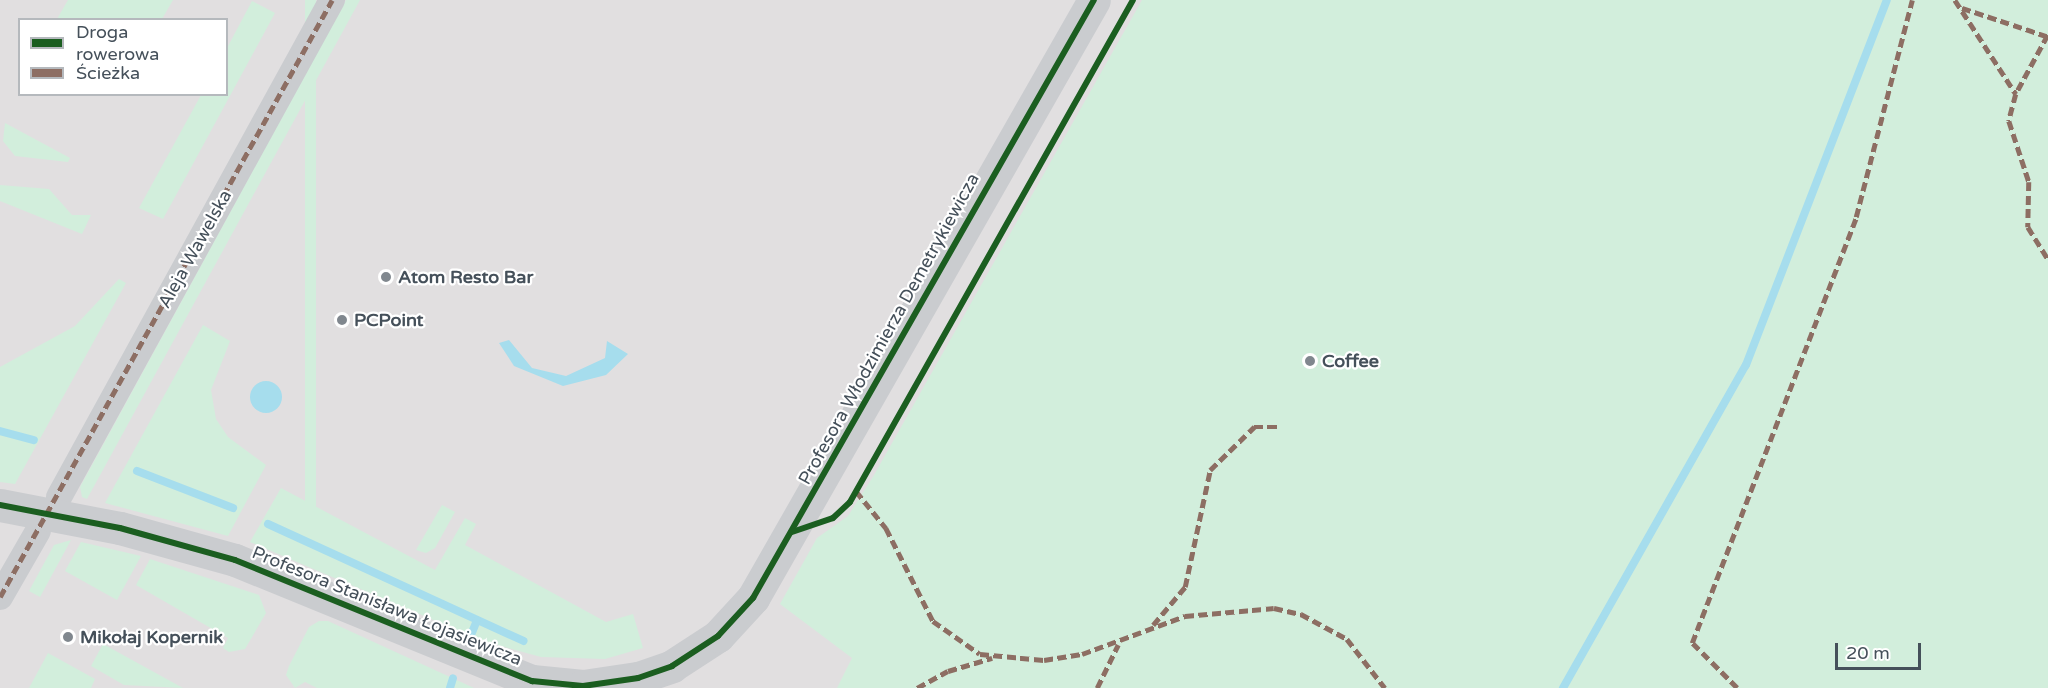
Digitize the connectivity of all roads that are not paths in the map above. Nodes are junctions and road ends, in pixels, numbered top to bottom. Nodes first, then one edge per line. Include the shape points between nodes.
1 (332, 0) edge
2 (1094, 0) edge
3 (59, 497) dead end
4 (0, 505) edge
5 (38, 531) dead end
6 (0, 597) edge
7 (691, 655) joint

1 - 3 street, Aleja Wawelska
2 - 7 street, Profesora Włodzimierza Demetrykiewicza via 753,598 718,636
4 - 7 street, Profesora Stanisława Łojasiewicza via 120,528 235,560 532,681 584,686 638,678
5 - 6 street

